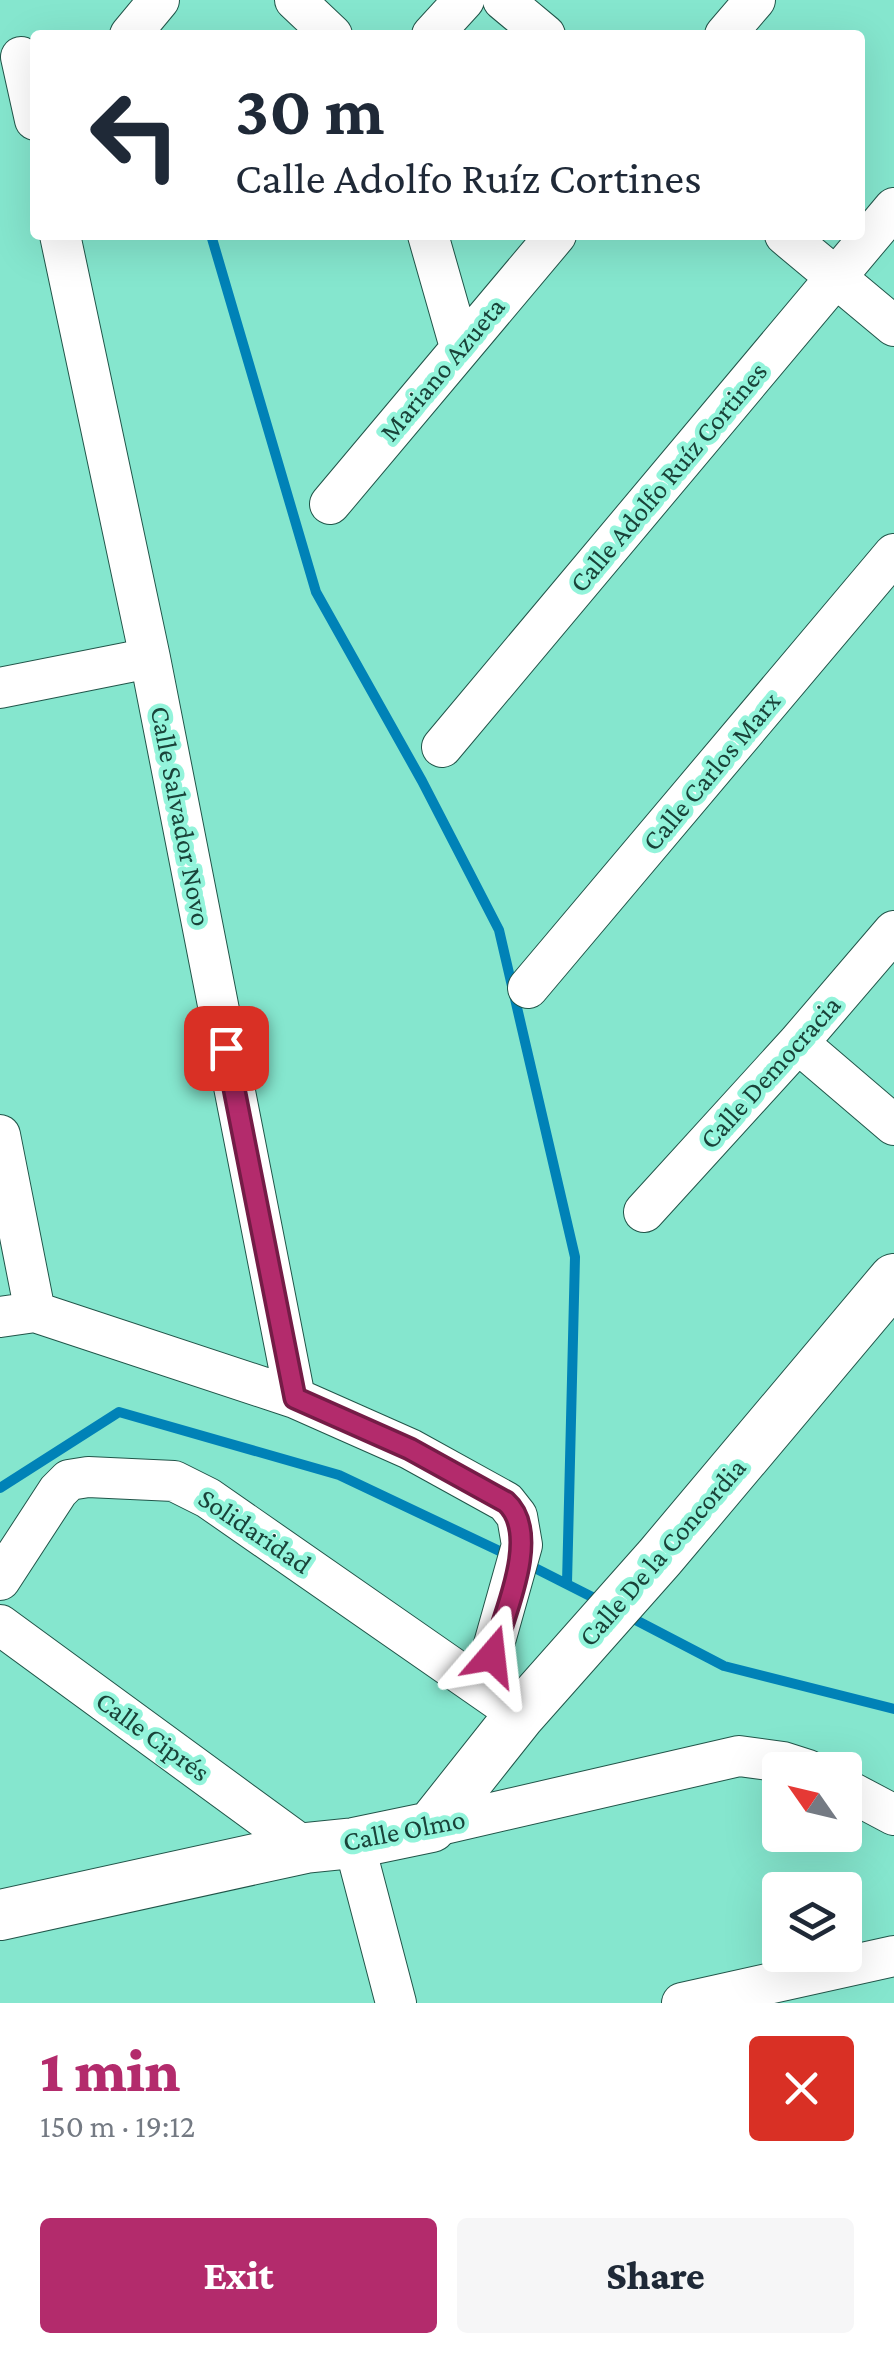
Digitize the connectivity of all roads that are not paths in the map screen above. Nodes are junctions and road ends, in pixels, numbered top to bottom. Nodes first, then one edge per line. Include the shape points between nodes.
1 (295, 0) edge
2 (464, 0) edge
3 (503, 0) edge
4 (755, 0) edge
5 (327, 30) edge
6 (437, 30) edge
7 (539, 30) edge
8 (730, 30) edge
9 (21, 57) dead end
10 (30, 98) edge
11 (894, 208) edge
12 (61, 240) edge
13 (429, 240) edge
14 (552, 240) edge
15 (790, 240) edge
16 (835, 278) junction
17 (894, 326) edge
18 (460, 346) junction
19 (330, 504) dead end
20 (894, 554) edge
21 (150, 658) junction
22 (0, 688) edge
23 (442, 747) dead end
24 (894, 931) edge
25 (528, 988) dead end
26 (798, 1043) junction
27 (894, 1125) edge
28 (0, 1135) edge
29 (644, 1212) dead end
30 (894, 1279) edge
31 (17, 1315) edge
32 (295, 1398) junction
33 (0, 1580) edge
34 (0, 1625) edge
35 (500, 1701) junction
36 (762, 1759) edge
37 (862, 1798) edge
38 (894, 1814) edge
39 (431, 1826) junction
40 (354, 1842) junction
41 (305, 1848) junction
42 (0, 1915) edge
43 (894, 1956) edge
44 (396, 2003) edge
45 (682, 2003) edge

1 - 5 street
2 - 6 street
3 - 7 street
4 - 8 street
9 - 10 street
11 - 16 street, Calle Adolfo Ruíz Cortines
12 - 21 street, Calle Salvador Novo
13 - 18 street
14 - 18 street, Mariano Azueta
15 - 16 street
16 - 17 street
16 - 23 street, Calle Adolfo Ruíz Cortines
18 - 19 street, Mariano Azueta
20 - 25 street, Calle Carlos Marx
21 - 22 street
21 - 32 street, Calle Salvador Novo
24 - 26 street, Calle Democracia
26 - 27 street
26 - 29 street, Calle Democracia
28 - 31 street
30 - 35 street, Calle De la Concordia via 581,1647
31 - 32 street
32 - 35 street via 410,1449 512,1508 521,1528 520,1562
33 - 35 street, Solidaridad via 69,1480 174,1480
34 - 41 street, Calle Ciprés
35 - 39 street, Calle De la Concordia
36 - 39 street, Calle Olmo via 740,1756
37 - 38 street
39 - 40 street, Calle Olmo
40 - 41 street, Calle Olmo
40 - 44 street
41 - 42 street, Calle Olmo
43 - 45 street

